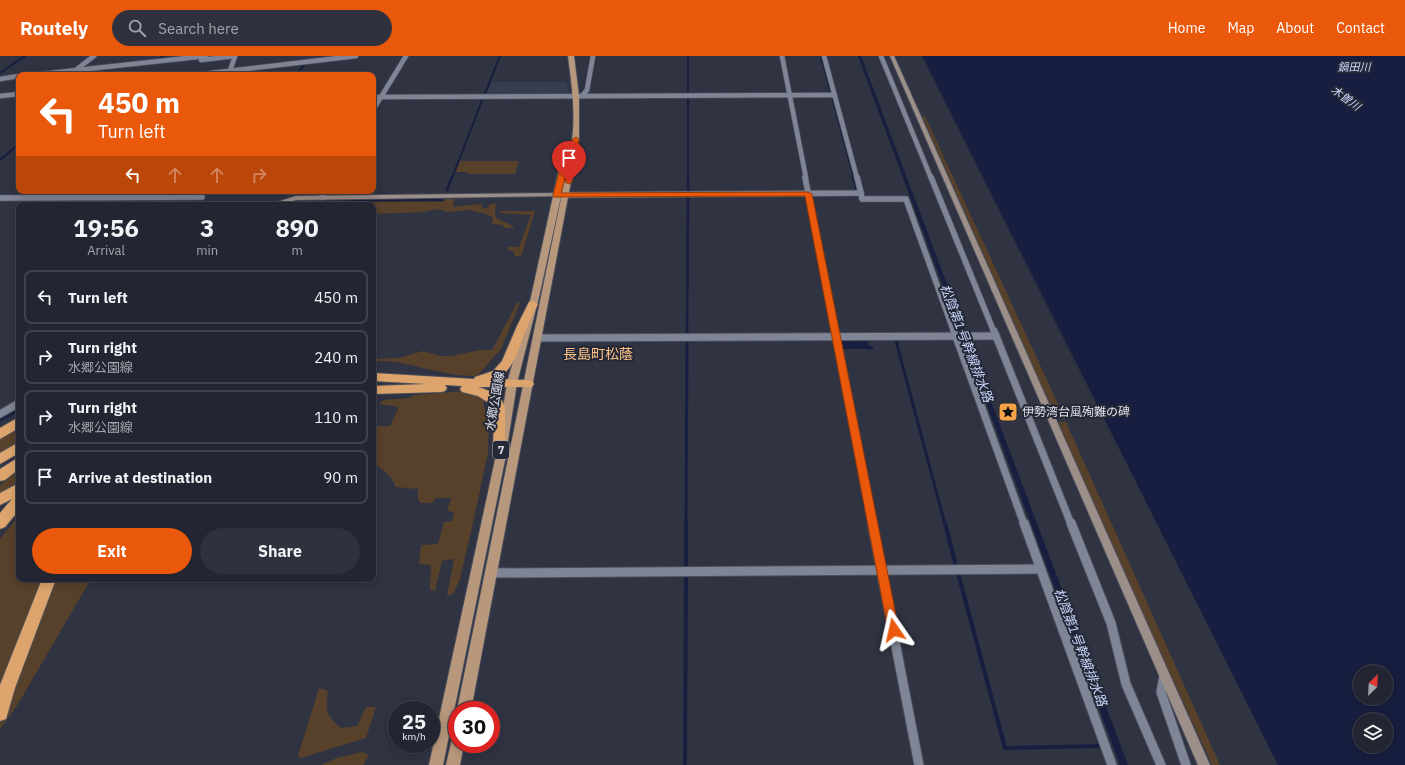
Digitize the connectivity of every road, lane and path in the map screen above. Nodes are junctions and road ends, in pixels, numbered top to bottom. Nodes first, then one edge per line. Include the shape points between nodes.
1 (94, 56) edge
2 (206, 56) edge
3 (235, 56) edge
4 (356, 56) edge
5 (406, 56) edge
6 (571, 56) edge
7 (593, 56) edge
8 (782, 56) edge
9 (824, 56) edge
10 (880, 56) edge
11 (892, 56) edge
12 (74, 72) junction
13 (230, 72) edge
14 (16, 76) edge
15 (0, 79) edge
16 (16, 80) edge
17 (0, 82) edge
18 (16, 94) edge
19 (790, 95) junction
20 (835, 95) junction
21 (0, 96) edge
22 (579, 96) junction
23 (376, 97) edge
24 (381, 97) junction
25 (376, 105) edge
26 (861, 193) junction
27 (78, 194) edge
28 (324, 194) edge
29 (808, 194) junction
30 (561, 195) junction
31 (202, 197) dead end
32 (322, 197) junction
33 (0, 198) edge
34 (74, 198) junction
35 (282, 202) edge
36 (533, 304) junction
37 (956, 335) junction
38 (836, 336) junction
39 (996, 336) junction
40 (537, 338) junction
41 (376, 377) edge
42 (445, 384) junction
43 (528, 384) junction
44 (512, 385) junction
45 (376, 390) edge
46 (16, 405) edge
47 (0, 414) edge
48 (16, 424) edge
49 (0, 434) edge
50 (16, 449) edge
51 (501, 454) junction
52 (0, 459) edge
53 (16, 464) edge
54 (0, 476) edge
55 (16, 490) edge
56 (0, 500) edge
57 (16, 503) edge
58 (0, 523) edge
59 (1040, 569) junction
60 (882, 570) junction
61 (491, 573) junction
62 (48, 582) edge
63 (1164, 675) junction
64 (466, 701) edge
65 (0, 713) edge
66 (455, 753) edge
67 (436, 765) edge
68 (453, 765) edge
69 (919, 765) edge
70 (1112, 765) edge
71 (1161, 765) edge
72 (1186, 765) edge
73 (1204, 765) edge

1 - 12 street
2 - 12 street
3 - 12 street
3 - 13 street
4 - 13 street
5 - 24 street
6 - 22 main road, 水郷公園線 / 7
7 - 22 street via 587,90
8 - 19 street
9 - 20 street
10 - 39 street
11 - 63 street
14 - 15 street
16 - 17 street
18 - 21 street
19 - 20 street
19 - 22 street
19 - 29 street
20 - 26 street
22 - 24 street
22 - 30 main road, 水郷公園線 / 7 via 576,139 563,169
23 - 24 street
24 - 25 street
26 - 29 street
26 - 37 street via 862,199 906,199
27 - 34 street
28 - 32 street
29 - 30 street
29 - 38 street
30 - 32 street
30 - 36 main road, 水郷公園線 / 7
30 - 40 main road, 水郷公園線 / 7
31 - 34 street
32 - 35 street via 296,198
33 - 34 street
36 - 42 highway via 511,358 501,370 480,380
36 - 44 main road, 水郷公園線 / 7
37 - 38 street
37 - 39 street
37 - 59 street
38 - 40 street
38 - 60 street
39 - 71 street via 1111,623 1126,684
40 - 43 main road, 水郷公園線 / 7
41 - 42 highway
42 - 44 highway
42 - 45 highway
42 - 51 highway via 474,390 495,400 500,413
43 - 44 highway
43 - 61 main road, 水郷公園線 / 7
44 - 51 main road, 水郷公園線 / 7
46 - 47 street
48 - 49 highway
50 - 52 highway
51 - 67 main road, 水郷公園線 / 7
53 - 54 highway
55 - 56 highway
57 - 58 highway
59 - 60 street
59 - 70 street
60 - 61 street
60 - 69 street
61 - 64 main road, 水郷公園線 / 7
62 - 65 highway
63 - 72 street via 1161,692
63 - 73 street
66 - 68 main road

